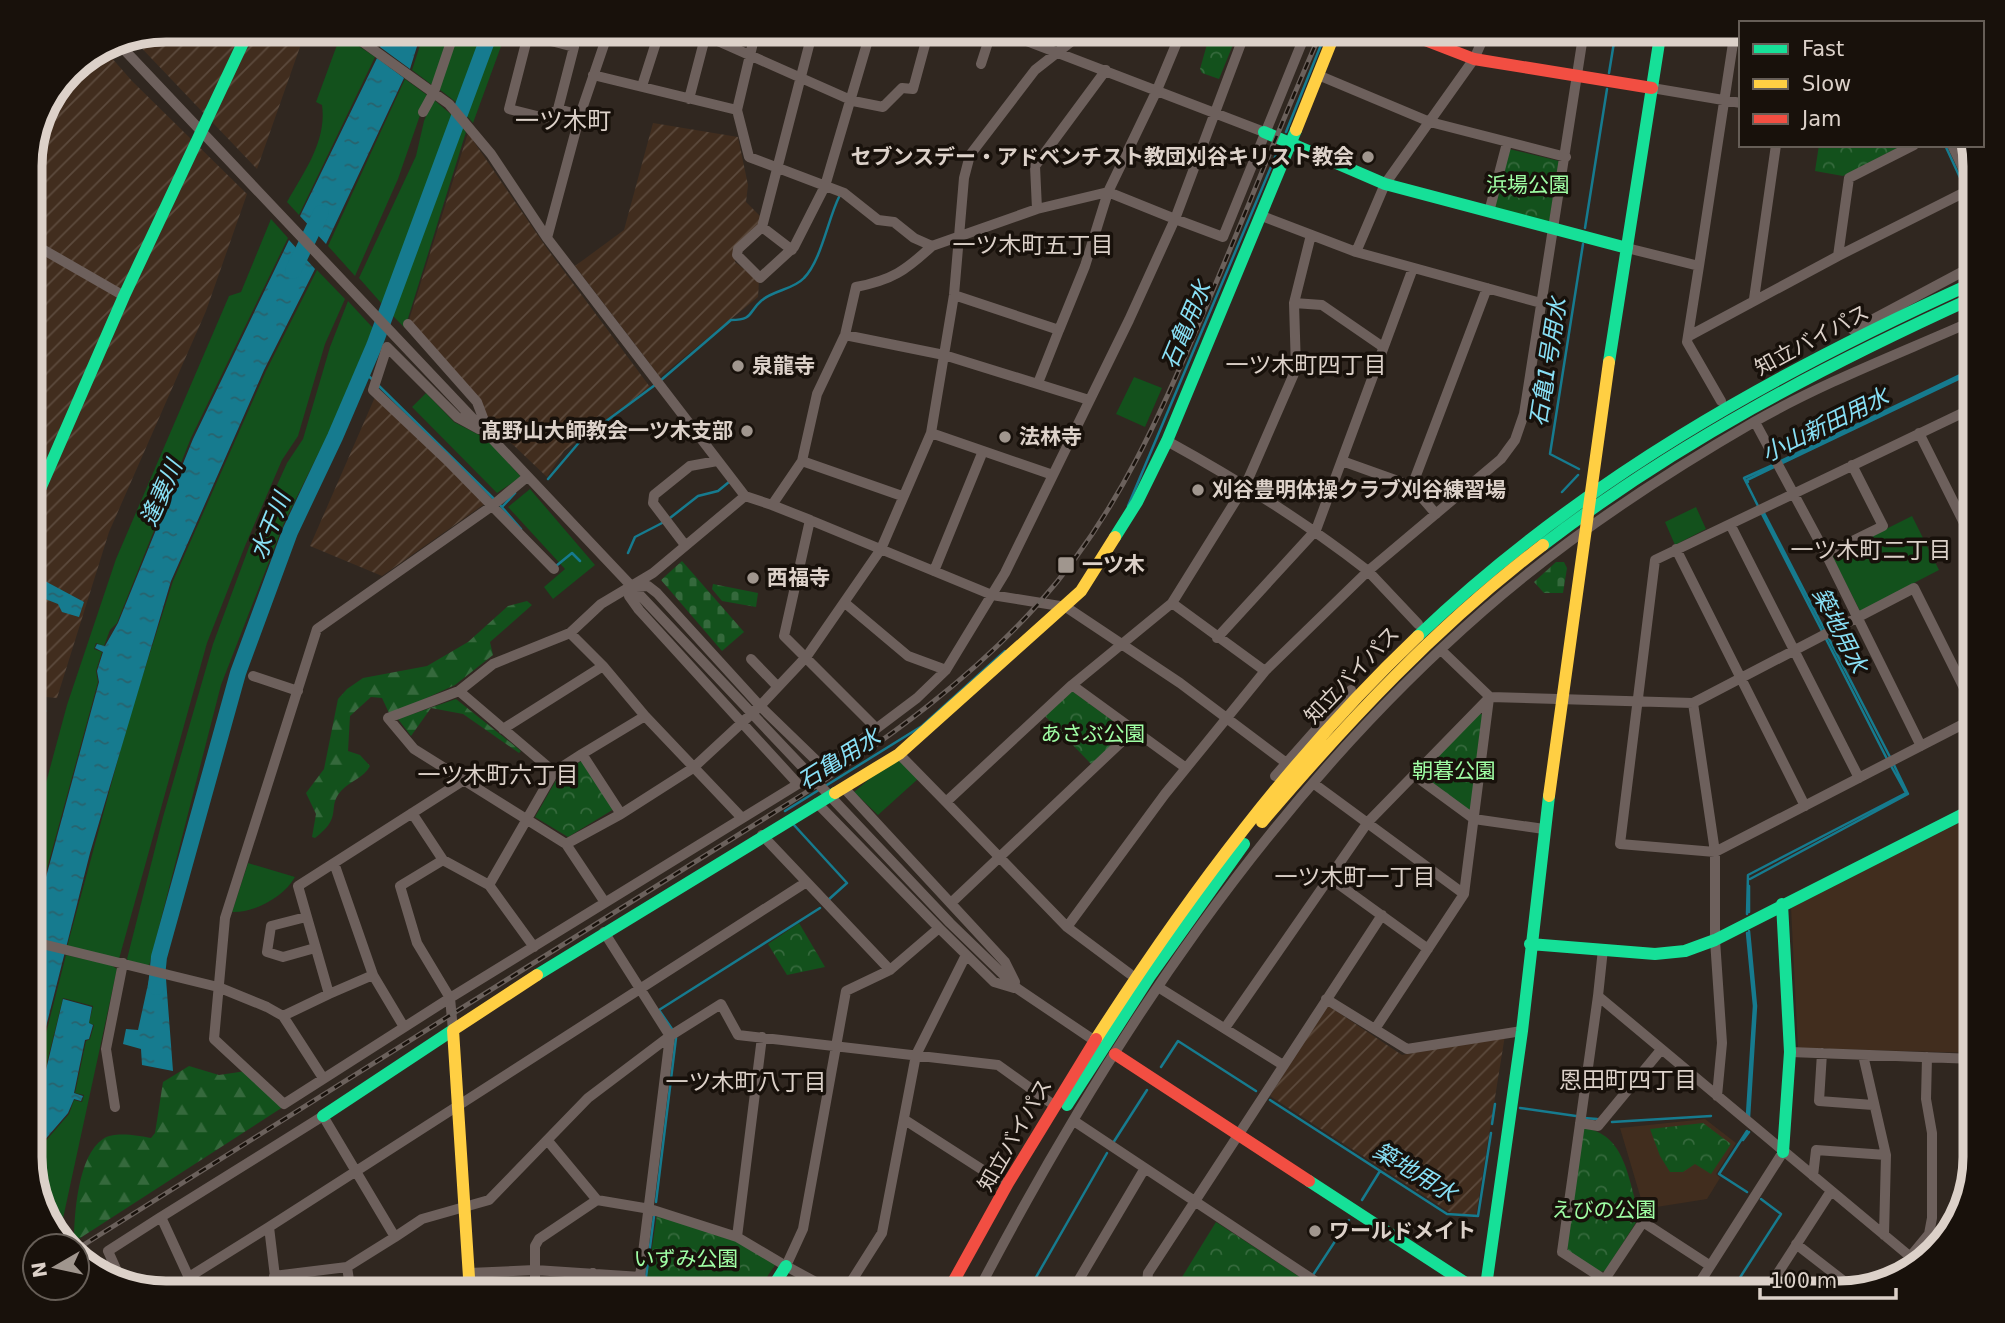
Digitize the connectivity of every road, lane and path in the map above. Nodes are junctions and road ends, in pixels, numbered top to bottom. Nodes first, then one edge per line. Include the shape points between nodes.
1 (243, 42) edge
2 (363, 42) edge
3 (451, 42) edge
4 (526, 42) edge
5 (554, 42) edge
6 (605, 42) edge
7 (656, 42) edge
8 (704, 42) edge
9 (725, 42) edge
10 (753, 42) edge
11 (810, 42) edge
12 (868, 42) edge
13 (926, 42) edge
14 (988, 42) edge
15 (1039, 42) edge
16 (1071, 42) edge
17 (1177, 42) edge
18 (1241, 42) edge
19 (1302, 42) edge
20 (1331, 42) edge
21 (1431, 42) edge
22 (1482, 42) edge
23 (1582, 42) edge
24 (1659, 42) edge
25 (1733, 42) edge
26 (124, 49) edge
27 (1059, 51) junction
28 (750, 56) junction
29 (1474, 59) junction
30 (981, 64) dead end
31 (1106, 70) junction
32 (593, 75) junction
33 (1318, 75) junction
34 (1577, 76) junction
35 (801, 78) junction
36 (642, 86) junction
37 (1652, 88) junction
38 (1157, 90) junction
39 (434, 92) junction
40 (689, 99) junction
41 (1724, 101) junction
42 (853, 102) junction
43 (1739, 103) edge
44 (558, 109) junction
45 (737, 110) junction
46 (423, 112) dead end
47 (1214, 112) junction
48 (580, 115) junction
49 (1430, 122) junction
50 (1264, 132) junction
51 (1290, 143) junction
52 (1507, 143) junction
53 (1776, 147) edge
54 (1910, 147) edge
55 (1953, 147) edge
56 (1566, 157) junction
57 (1963, 168) edge
58 (776, 169) junction
59 (1385, 184) junction
60 (825, 186) junction
61 (1108, 192) junction
62 (1963, 195) edge
63 (1037, 209) junction
64 (1489, 212) junction
65 (1262, 216) junction
66 (1175, 219) junction
67 (762, 227) junction
68 (1553, 229) junction
69 (1311, 235) junction
70 (547, 238) junction
71 (959, 238) junction
72 (932, 246) junction
73 (1628, 248) junction
74 (42, 249) edge
75 (792, 250) junction
76 (1356, 252) junction
77 (1838, 256) junction
78 (1699, 266) junction
79 (1413, 268) junction
80 (1963, 271) edge
81 (1963, 279) edge
82 (1963, 287) edge
83 (1487, 288) junction
84 (954, 295) junction
85 (124, 296) junction
86 (1754, 299) junction
87 (1963, 302) edge
88 (1294, 303) junction
89 (1541, 303) junction
90 (1963, 310) edge
91 (1885, 323) junction
92 (408, 324) dead end
93 (1963, 325) edge
94 (1909, 326) junction
95 (1059, 330) junction
96 (845, 335) junction
97 (1689, 336) junction
98 (1383, 347) junction
99 (944, 355) junction
100 (1038, 383) junction
101 (1089, 400) junction
102 (1721, 401) junction
103 (1963, 413) edge
104 (1755, 422) junction
105 (931, 433) junction
106 (1919, 433) junction
107 (489, 434) junction
108 (1167, 442) junction
109 (983, 451) junction
110 (717, 461) junction
111 (802, 461) junction
112 (1342, 461) junction
113 (1852, 465) junction
114 (1050, 474) junction
115 (527, 477) junction
116 (42, 484) edge
117 (1245, 484) junction
118 (1412, 486) junction
119 (1590, 487) junction
120 (1793, 495) junction
121 (745, 496) junction
122 (902, 496) junction
123 (772, 505) junction
124 (492, 506) junction
125 (1436, 514) junction
126 (810, 520) junction
127 (1963, 521) edge
128 (1731, 526) junction
129 (1316, 530) junction
130 (1586, 531) junction
131 (685, 545) junction
132 (881, 549) junction
133 (1676, 549) junction
134 (1826, 554) junction
135 (554, 569) dead end
136 (934, 570) junction
137 (1368, 571) junction
138 (632, 587) junction
139 (992, 595) junction
140 (845, 603) junction
141 (1172, 603) junction
142 (1066, 607) junction
143 (1857, 618) junction
144 (1418, 624) junction
145 (570, 633) junction
146 (1217, 638) junction
147 (1123, 644) junction
148 (1441, 650) junction
149 (1794, 650) junction
150 (807, 656) junction
151 (751, 659) dead end
152 (603, 666) junction
153 (946, 670) junction
154 (1265, 671) junction
155 (253, 676) dead end
156 (1741, 678) junction
157 (1072, 685) junction
158 (1963, 686) edge
159 (778, 687) junction
160 (298, 691) junction
161 (459, 691) junction
162 (1490, 697) junction
163 (1562, 700) junction
164 (1637, 703) junction
165 (1693, 703) junction
166 (760, 706) junction
167 (645, 716) junction
168 (1226, 717) junction
169 (741, 722) junction
170 (1963, 724) edge
171 (876, 728) junction
172 (503, 729) junction
173 (1134, 730) junction
174 (1921, 746) junction
175 (582, 754) junction
176 (899, 754) junction
177 (1285, 762) junction
178 (694, 768) junction
179 (1186, 768) junction
180 (554, 772) junction
181 (1413, 775) junction
182 (1860, 778) junction
183 (464, 780) junction
184 (1313, 782) junction
185 (844, 788) junction
186 (946, 802) junction
187 (817, 803) junction
188 (1805, 806) junction
189 (412, 813) junction
190 (621, 814) junction
191 (1963, 814) edge
192 (742, 818) junction
193 (527, 819) junction
194 (1474, 820) junction
195 (1368, 822) junction
196 (1544, 829) junction
197 (762, 835) junction
198 (566, 844) junction
199 (1715, 852) junction
200 (998, 857) junction
201 (443, 860) junction
202 (334, 863) junction
203 (1331, 878) junction
204 (805, 883) junction
205 (489, 885) junction
206 (1464, 894) junction
207 (604, 901) junction
208 (951, 903) junction
209 (1782, 904) junction
210 (1382, 915) junction
211 (306, 917) junction
212 (1067, 927) junction
213 (939, 928) junction
214 (604, 932) junction
215 (1715, 940) junction
216 (42, 944) edge
217 (1530, 944) junction
218 (534, 947) junction
219 (315, 948) junction
220 (1427, 949) junction
221 (1603, 949) junction
222 (965, 957) junction
223 (123, 963) junction
224 (890, 970) junction
225 (1130, 974) junction
226 (373, 975) junction
227 (1158, 987) junction
228 (218, 988) junction
229 (641, 988) junction
230 (1018, 989) junction
231 (329, 994) junction
232 (1598, 996) junction
233 (450, 998) junction
234 (1326, 999) junction
235 (283, 1016) junction
236 (404, 1027) junction
237 (1225, 1028) junction
238 (1375, 1029) junction
239 (453, 1030) junction
240 (1522, 1031) junction
241 (670, 1036) junction
242 (762, 1037) junction
243 (1091, 1038) junction
244 (834, 1043) junction
245 (1660, 1051) junction
246 (1790, 1052) junction
247 (1822, 1053) junction
248 (1115, 1054) junction
249 (916, 1055) junction
250 (1863, 1055) junction
251 (1927, 1057) junction
252 (1963, 1058) edge
253 (1283, 1065) junction
254 (323, 1078) junction
255 (1717, 1096) junction
256 (1051, 1103) junction
257 (1873, 1105) junction
258 (114, 1107) dead end
259 (458, 1108) junction
260 (323, 1116) junction
261 (905, 1120) junction
262 (1074, 1121) junction
263 (1580, 1123) junction
264 (1240, 1135) junction
265 (548, 1140) junction
266 (1783, 1152) junction
267 (1886, 1155) junction
268 (1145, 1168) junction
269 (356, 1170) junction
270 (1813, 1176) junction
271 (1003, 1183) junction
272 (1831, 1191) junction
273 (597, 1200) junction
274 (1194, 1203) junction
275 (464, 1209) junction
276 (650, 1209) junction
277 (161, 1217) junction
278 (269, 1227) junction
279 (1884, 1235) junction
280 (395, 1237) junction
281 (737, 1237) junction
282 (1796, 1244) junction
283 (1910, 1257) joint
284 (1709, 1265) junction
285 (786, 1266) junction
286 (347, 1267) junction
287 (117, 1270) edge
288 (535, 1270) junction
289 (469, 1273) junction
290 (593, 1273) junction
291 (274, 1276) junction
292 (189, 1277) junction
293 (641, 1277) junction
294 (1605, 1279) junction
295 (191, 1281) edge
296 (275, 1281) edge
297 (349, 1281) edge
298 (469, 1281) edge
299 (535, 1281) edge
300 (593, 1281) edge
301 (640, 1281) edge
302 (777, 1281) edge
303 (814, 1281) edge
304 (852, 1281) edge
305 (950, 1281) edge
306 (951, 1281) edge
307 (968, 1281) edge
308 (982, 1281) edge
309 (1079, 1281) edge
310 (1147, 1281) edge
311 (1314, 1281) edge
312 (1465, 1281) edge
313 (1485, 1281) edge
314 (1608, 1281) edge
315 (1700, 1281) edge
316 (1773, 1281) edge
317 (1842, 1281) edge

1 - 85 main road
2 - 39 street
3 - 39 street
4 - 44 street via 509,109 545,118
5 - 44 street via 573,47
6 - 32 street
7 - 36 street
8 - 40 street
9 - 28 street
10 - 28 street
11 - 35 street
12 - 42 street
13 - 42 street via 913,89 902,88 883,107
14 - 30 street
15 - 27 street
16 - 27 street
17 - 38 street
18 - 47 street
19 - 50 street
20 - 33 main road
21 - 29 main road
22 - 29 street
23 - 34 street
24 - 37 main road
25 - 41 street
26 - 107 street
27 - 31 street
27 - 71 street via 1018,89 970,155
28 - 35 street
28 - 45 street
29 - 34 main road
29 - 49 street
31 - 38 street
31 - 63 street via 1035,166
32 - 36 street
32 - 48 street
33 - 49 street
33 - 51 main road
34 - 37 main road
34 - 56 street
35 - 42 street
35 - 58 street
36 - 40 street
37 - 41 street
37 - 73 main road
38 - 47 street
38 - 61 street
39 - 46 street
39 - 70 street via 491,154
40 - 45 street
41 - 43 street
41 - 78 street
42 - 60 street
44 - 48 street
45 - 58 street via 749,157
47 - 50 street
47 - 66 street
48 - 70 street
49 - 52 street
49 - 59 street
50 - 51 main road
50 - 66 street via 1223,237
51 - 59 main road
51 - 65 main road
52 - 56 street
52 - 64 street
53 - 86 street
54 - 77 street via 1849,178
55 - 57 street
56 - 68 street
58 - 60 street
58 - 67 street
59 - 64 main road
59 - 76 street
60 - 72 street via 844,193 878,220 894,222
60 - 75 street
61 - 63 street
61 - 66 street
61 - 95 street
62 - 77 street
63 - 71 street
64 - 68 main road
65 - 69 street
65 - 108 main road
66 - 101 street
67 - 75 street
67 - 75 street via 738,249 737,256 760,278
68 - 73 main road
68 - 89 street
69 - 76 street
69 - 88 street
70 - 110 street
71 - 72 street
71 - 84 street
72 - 96 street via 886,281 856,287
73 - 78 street
73 - 119 main road
74 - 85 street
76 - 79 street
77 - 86 street
78 - 97 street
79 - 83 street
79 - 98 street
80 - 102 street
81 - 91 main road
82 - 91 main road, 知立バイパス
83 - 89 street
83 - 118 street
84 - 95 street
84 - 99 street
85 - 116 main road
86 - 97 street
87 - 94 main road, 知立バイパス
88 - 98 street via 1322,305
88 - 117 street via 1296,369
89 - 125 street via 1524,414 1515,440 1501,459
90 - 94 main road via 1941,320
91 - 306 main road, 知立バイパス via 1723,409 1562,513 1442,612 1338,715 1198,883 1051,1110
92 - 107 street via 477,402
93 - 104 street via 1830,382
94 - 307 main road, 知立バイパス via 1813,373 1580,517 1452,620 1345,725 1253,833 1150,976 1067,1106
95 - 100 street
96 - 99 street
96 - 111 street via 817,394
97 - 102 street via 1688,342
98 - 112 street
99 - 100 street
99 - 105 street
100 - 101 street
101 - 114 street
102 - 119 street
103 - 106 street
104 - 120 street
104 - 130 street
105 - 109 street
105 - 122 street
106 - 113 street
106 - 127 street
107 - 115 street
107 - 124 street via 457,417 387,347 373,390
108 - 117 street
108 - 142 main road via 1098,567
109 - 114 street
109 - 136 street
110 - 121 street
110 - 131 street via 690,466 654,495 653,503
111 - 122 street
111 - 123 street
112 - 118 street
112 - 129 street
113 - 120 street
113 - 134 street via 1883,526
114 - 139 street
115 - 124 street
115 - 138 street
117 - 129 street
117 - 141 street
118 - 125 street
119 - 130 main road
119 - 144 street via 1480,569
120 - 128 street
120 - 134 street
121 - 123 street
121 - 131 street
122 - 132 street
123 - 126 street
124 - 135 street
124 - 160 street via 317,629
125 - 137 street
126 - 132 street
126 - 150 street via 784,636
128 - 133 street
128 - 149 street
129 - 137 street
129 - 146 street
130 - 148 street
130 - 163 main road
131 - 138 street
132 - 136 street
132 - 140 street
133 - 156 street
133 - 164 street via 1655,560
134 - 143 street
136 - 139 street
137 - 144 street
137 - 154 street
138 - 145 street via 601,604
138 - 166 street via 648,586 657,593
138 - 169 street via 629,596 639,610
138 - 230 street
139 - 142 street
139 - 153 street
140 - 150 street
140 - 153 street via 908,656
141 - 146 street
141 - 147 street
142 - 147 street
142 - 176 main road
143 - 149 street
143 - 158 street via 1914,588
143 - 174 street
144 - 177 street
145 - 152 street
145 - 161 street via 493,664
146 - 154 street
147 - 157 street
147 - 168 street
148 - 162 street
148 - 184 street
149 - 156 street
149 - 182 street
150 - 159 street
150 - 171 street
151 - 159 street
152 - 167 street
152 - 172 street
153 - 171 street
154 - 168 street
155 - 160 street
156 - 165 street
156 - 188 street
157 - 173 street
157 - 186 street
159 - 166 street
160 - 228 street via 225,918
161 - 172 street
161 - 183 street via 388,718 414,749
162 - 163 street
162 - 181 street
162 - 194 street
163 - 164 street
163 - 196 main road
164 - 165 street
164 - 199 street via 1620,844
165 - 199 street
166 - 169 street
166 - 171 street via 824,768
167 - 175 street
167 - 178 street
168 - 177 street
168 - 179 street
169 - 178 street
169 - 192 street via 798,784
170 - 174 street
172 - 180 street
173 - 179 street
173 - 200 street
174 - 182 street
175 - 180 street
175 - 190 street
176 - 185 main road
176 - 186 street
177 - 225 street via 1190,886
178 - 190 street
178 - 192 street
179 - 212 street
180 - 193 street
181 - 194 street
181 - 195 street
182 - 188 street
183 - 189 street
183 - 193 street
184 - 195 street
184 - 227 street via 1237,874
185 - 187 main road
185 - 208 street
186 - 200 street
187 - 197 main road
187 - 213 street
188 - 199 street
189 - 201 street
189 - 202 street
190 - 198 street
191 - 209 main road
192 - 207 street
193 - 198 street
193 - 205 street
194 - 196 street
194 - 206 street
195 - 203 street
195 - 206 street
196 - 217 main road
197 - 204 street
197 - 214 main road
198 - 207 street
199 - 215 street
200 - 208 street
200 - 212 street
201 - 205 street
201 - 233 street via 400,886 417,943
202 - 211 street via 298,886
202 - 226 street
203 - 210 street
203 - 237 street
204 - 224 street
204 - 229 street
205 - 218 street
206 - 220 street
207 - 218 street
208 - 230 street via 1005,962
209 - 215 main road
209 - 246 main road
210 - 220 street
210 - 234 street
211 - 219 street
211 - 219 street via 271,926 267,952 283,957
212 - 225 street
213 - 222 street
213 - 224 street
214 - 229 street
214 - 239 main road
215 - 221 main road via 1685,951 1655,954
215 - 255 street via 1722,1044
216 - 223 street
217 - 221 main road
217 - 240 main road
218 - 233 street
219 - 231 street
220 - 238 street
221 - 232 street
222 - 230 street via 995,982
222 - 249 street
223 - 228 street
223 - 258 street via 106,1049
224 - 244 street via 845,991
225 - 243 street
226 - 231 street
226 - 236 street
227 - 237 street
227 - 248 street
228 - 235 street
228 - 254 street via 214,1039 284,1104
229 - 241 street
229 - 259 street
230 - 243 street
231 - 235 street
232 - 245 street
232 - 263 street
233 - 236 street
233 - 239 street
234 - 238 street
234 - 253 street
235 - 254 street
236 - 254 street
237 - 253 street
238 - 240 street via 1407,1049
239 - 259 main road
239 - 260 main road
240 - 313 main road
241 - 242 street via 720,1004 738,1035
241 - 265 street via 588,1098
241 - 276 street
242 - 244 street
242 - 281 street
243 - 248 street
243 - 256 street
244 - 249 street
244 - 285 street via 803,1229
245 - 255 street
245 - 263 street via 1598,1126
246 - 247 street
246 - 266 main road
247 - 250 street
247 - 257 street via 1819,1101
248 - 262 street
248 - 264 main road
249 - 256 street via 998,1065
249 - 261 street
250 - 251 street
250 - 257 street
251 - 252 street
251 - 283 street via 1933,1218 1928,1234
253 - 264 street
255 - 266 street
256 - 271 street
257 - 267 street
259 - 269 street
259 - 275 main road
260 - 269 street
260 - 277 street
261 - 271 street
261 - 304 street via 882,1233
262 - 268 street
262 - 308 street
263 - 294 street via 1562,1252
264 - 274 street
264 - 312 main road
265 - 273 street
265 - 275 street via 489,1200
266 - 270 street
266 - 284 street
267 - 270 street via 1816,1150
267 - 279 street
268 - 274 street
268 - 309 street
269 - 278 street
269 - 280 street
270 - 272 street
271 - 305 street
272 - 279 street
272 - 282 street
273 - 276 street
273 - 288 street via 539,1239
274 - 310 street
274 - 311 street
275 - 280 street via 422,1219
275 - 289 main road
276 - 281 street
276 - 293 street
277 - 287 street via 108,1251
277 - 292 street
278 - 291 street
278 - 292 street
279 - 283 street
280 - 286 street
281 - 285 street
282 - 316 street
282 - 317 street
284 - 294 street via 1643,1222
284 - 315 street
285 - 302 main road
285 - 303 street
286 - 291 street
286 - 297 street
288 - 289 street
288 - 290 street
288 - 299 street
289 - 298 main road
290 - 293 street
290 - 300 street
291 - 296 street
292 - 295 street
293 - 301 street
294 - 314 street

